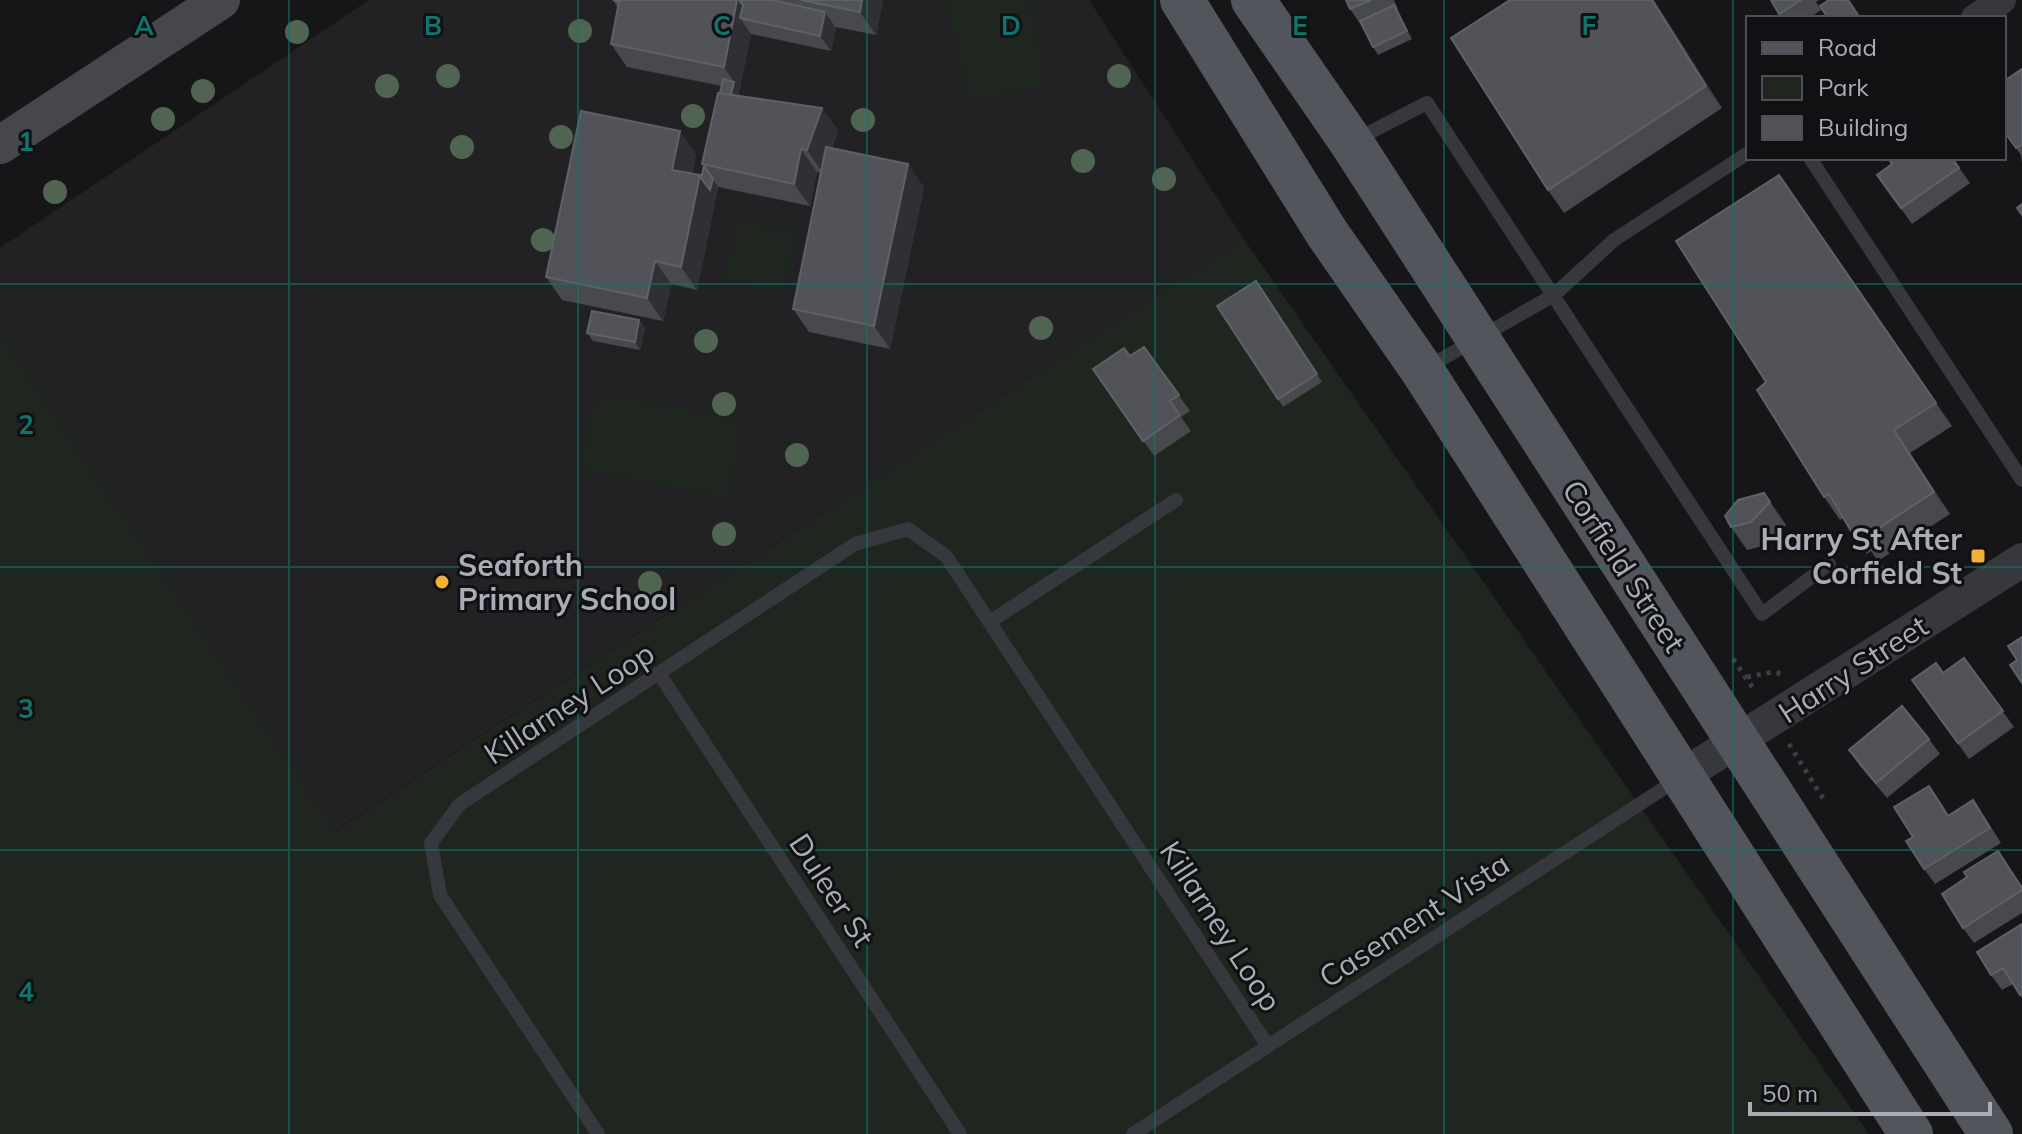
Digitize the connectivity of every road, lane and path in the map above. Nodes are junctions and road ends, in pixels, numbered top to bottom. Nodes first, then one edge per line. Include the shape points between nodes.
1 (221, 0) edge
2 (1182, 0) edge
3 (2002, 0) edge
4 (1262, 13) edge
5 (1978, 16) edge
6 (1351, 142) junction
7 (0, 145) edge
8 (1746, 154) edge
9 (1811, 160) edge
10 (1327, 233) junction
11 (1554, 295) junction
12 (1478, 340) junction
13 (1422, 370) junction
14 (2022, 480) edge
15 (1176, 500) dead end
16 (2022, 560) edge
17 (1829, 564) dead end
18 (991, 621) junction
19 (660, 675) junction
20 (1739, 742) junction
21 (1682, 776) junction
22 (1268, 1046) junction
23 (598, 1134) edge
24 (960, 1134) edge
25 (1133, 1134) edge
26 (1911, 1134) edge
27 (1991, 1134) edge

1 - 7 main road
2 - 10 main road
3 - 5 street
4 - 6 main road, Corfield Street
4 - 10 main road via 1270,66 1358,193 1353,209
6 - 11 lane via 1427,103
6 - 12 main road, Corfield Street
8 - 11 lane via 1614,240
9 - 14 lane
10 - 13 main road
11 - 12 lane
11 - 17 lane via 1762,614
12 - 13 lane
12 - 20 main road, Corfield Street
13 - 21 main road
15 - 18 lane
16 - 20 street, Harry Street
18 - 19 lane, Killarney Loop via 946,556 908,529 855,544
18 - 22 lane, Killarney Loop
19 - 23 lane, Killarney Loop via 460,804 431,843 440,895
19 - 24 lane, Duleer St
20 - 21 street, Harry Street
20 - 27 main road, Corfield Street
21 - 22 lane, Casement Vista
21 - 26 main road
22 - 25 lane, Casement Vista

